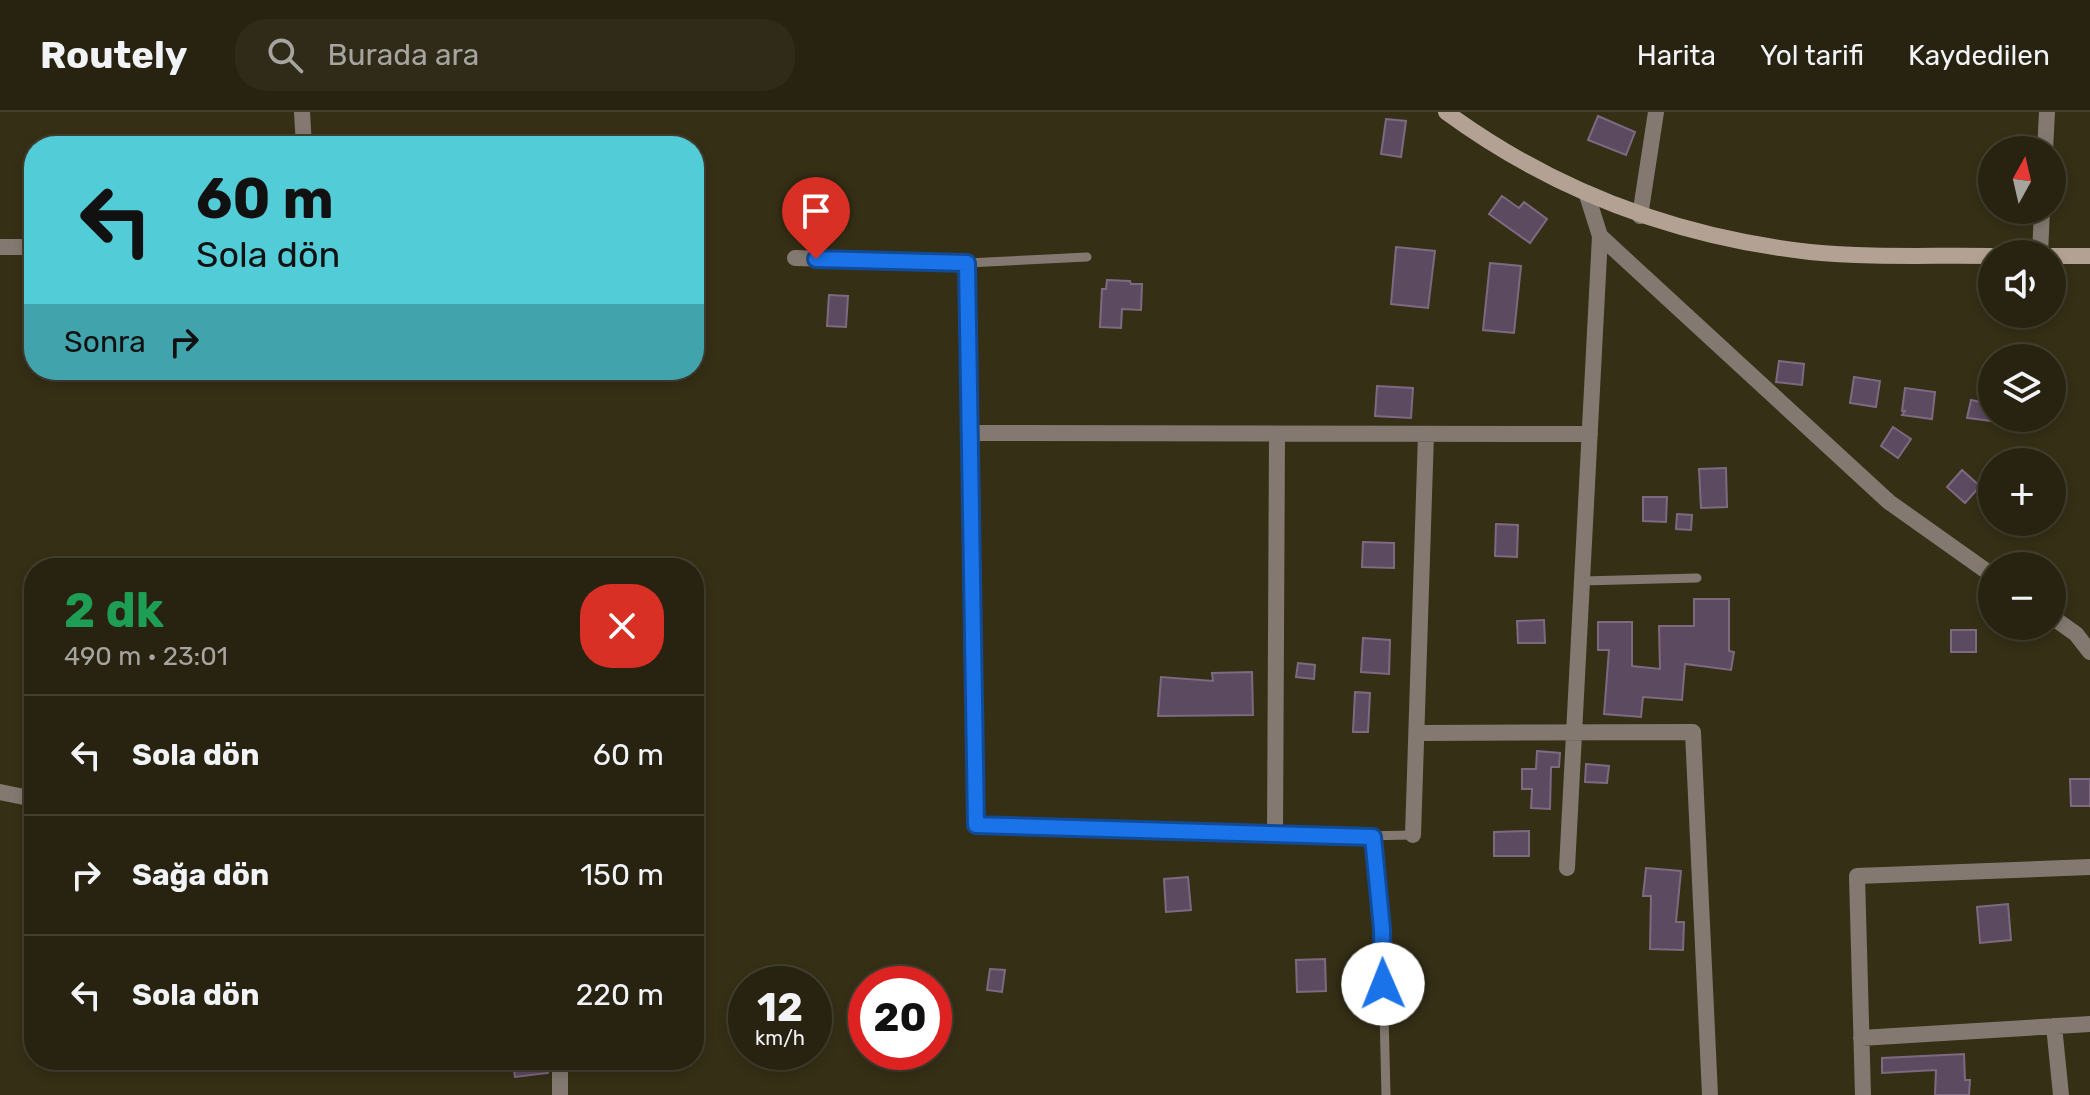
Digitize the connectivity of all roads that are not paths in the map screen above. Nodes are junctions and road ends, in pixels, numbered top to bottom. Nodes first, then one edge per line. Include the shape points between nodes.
1 (302, 112) edge
2 (1446, 112) edge
3 (1656, 112) edge
4 (2047, 112) edge
5 (303, 136) edge
6 (2046, 136) edge
7 (1587, 195) junction
8 (1640, 216) junction
9 (1600, 236) junction
10 (0, 247) edge
11 (24, 247) edge
12 (1978, 256) edge
13 (2066, 256) edge
14 (2090, 256) edge
15 (1087, 257) dead end
16 (795, 258) dead end
17 (967, 263) junction
18 (971, 433) junction
19 (1426, 434) junction
20 (1590, 434) junction
21 (1277, 435) junction
22 (1978, 565) edge
23 (1697, 578) dead end
24 (1582, 581) junction
25 (2066, 627) edge
26 (2090, 652) edge
27 (1574, 731) junction
28 (1417, 733) junction
29 (0, 792) edge
30 (24, 797) edge
31 (976, 825) joint
32 (1413, 835) joint
33 (1275, 836) junction
34 (1373, 837) junction
35 (2090, 867) edge
36 (1567, 868) dead end
37 (2090, 1024) edge
38 (2054, 1026) junction
39 (1861, 1038) junction
40 (560, 1070) edge
41 (560, 1095) edge
42 (1386, 1095) edge
43 (1710, 1095) edge
44 (1863, 1095) edge
45 (2061, 1095) edge

1 - 5 street
2 - 7 main road via 1516,158
3 - 8 street
4 - 6 street
7 - 8 main road
7 - 9 street
8 - 12 main road via 1741,243 1813,252
9 - 20 street
9 - 22 street via 1889,502
10 - 11 street
13 - 14 main road
15 - 17 lane
16 - 17 street
17 - 18 street
18 - 21 street
18 - 31 street
19 - 20 street
19 - 21 street
19 - 28 street
20 - 24 street
21 - 33 street
23 - 24 lane
24 - 27 street
25 - 26 street
27 - 28 street
27 - 36 street
27 - 43 street via 1693,732
28 - 32 street
29 - 30 street
31 - 33 lane
32 - 34 lane
33 - 34 lane
34 - 42 lane via 1382,929
35 - 39 street via 1857,876
37 - 38 street
38 - 39 street
38 - 45 street
39 - 44 street
40 - 41 street

